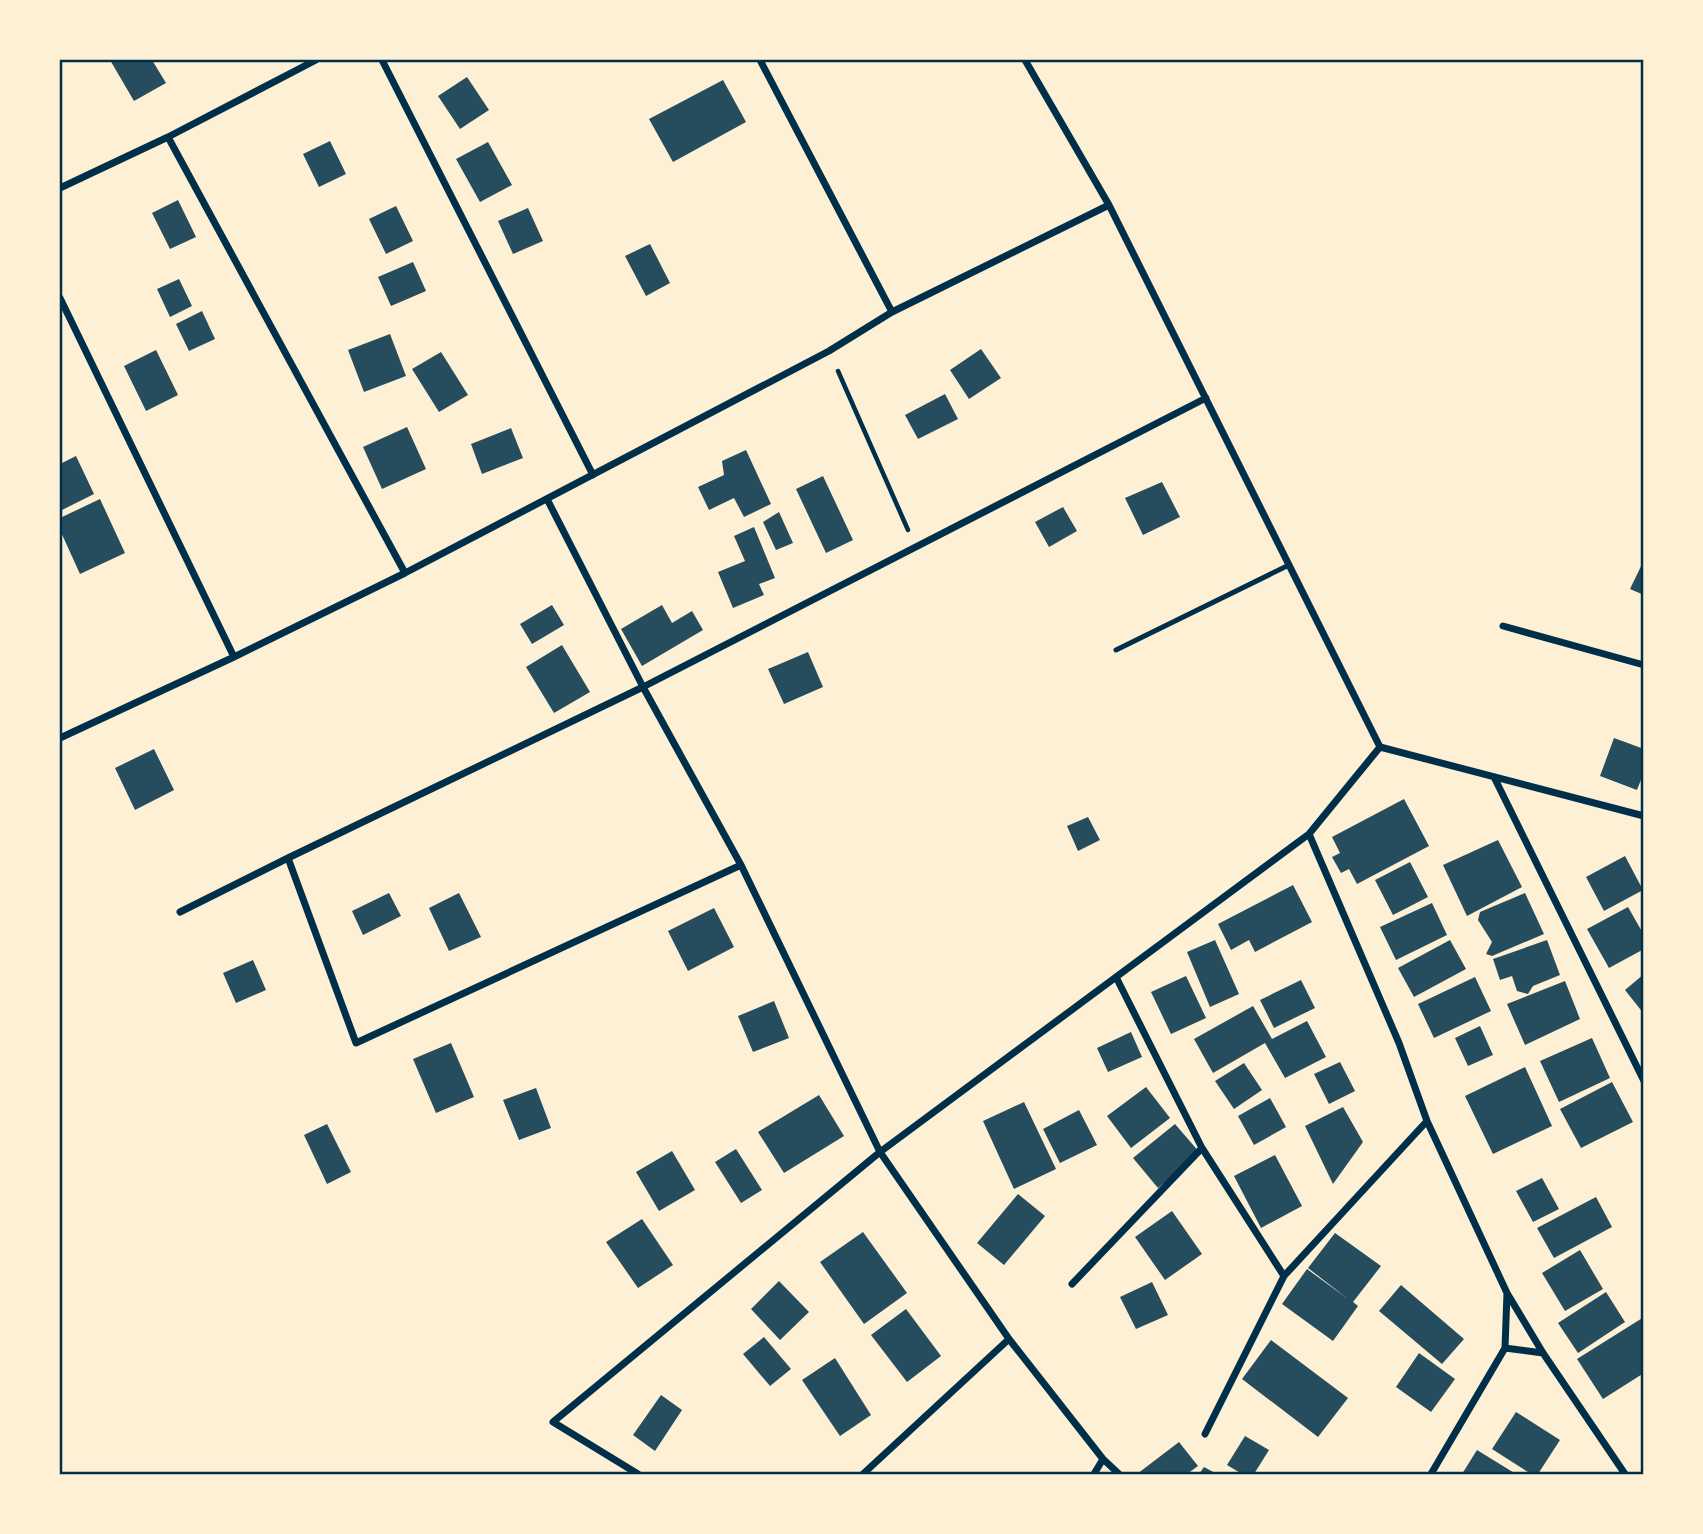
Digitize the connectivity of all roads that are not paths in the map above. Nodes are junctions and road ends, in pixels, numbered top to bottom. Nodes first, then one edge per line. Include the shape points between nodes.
1 (316, 60) edge
2 (382, 60) edge
3 (760, 60) edge
4 (1025, 60) edge
5 (169, 137) junction
6 (60, 188) edge
7 (1109, 205) junction
8 (60, 298) edge
9 (891, 312) junction
10 (1206, 398) junction
11 (593, 475) junction
12 (547, 499) junction
13 (1289, 565) junction
14 (405, 573) junction
15 (1503, 626) dead end
16 (1116, 650) dead end
17 (234, 657) junction
18 (1643, 665) edge
19 (643, 687) junction
20 (60, 726) edge
21 (62, 737) edge
22 (1380, 747) junction
23 (1494, 777) junction
24 (1643, 816) edge
25 (1308, 834) junction
26 (288, 858) junction
27 (741, 865) junction
28 (180, 912) dead end
29 (1115, 977) junction
30 (1643, 1081) edge
31 (1427, 1121) junction
32 (1202, 1148) junction
33 (880, 1152) junction
34 (1284, 1276) junction
35 (1072, 1284) dead end
36 (1507, 1293) junction
37 (1009, 1339) junction
38 (1505, 1348) junction
39 (1543, 1353) junction
40 (1205, 1434) dead end
41 (1104, 1459) junction
42 (638, 1475) edge
43 (863, 1475) edge
44 (1094, 1475) edge
45 (1119, 1475) edge
46 (1431, 1475) edge
47 (1625, 1475) edge

1 - 5 street
2 - 11 street
3 - 9 street
4 - 7 street
5 - 6 street
5 - 14 street
7 - 9 street
7 - 10 street
8 - 17 street
9 - 11 street via 829,351
10 - 13 street
10 - 19 street
11 - 12 street
12 - 14 street
12 - 19 street
13 - 16 lane
13 - 22 street
14 - 17 street
15 - 18 street
17 - 21 street
19 - 26 street
19 - 27 street
20 - 21 street
22 - 23 street
22 - 25 street
23 - 24 street
23 - 30 street
25 - 29 street
25 - 31 street via 1399,1043
26 - 27 street via 356,1043
26 - 28 street
27 - 33 street
29 - 32 street
29 - 33 street
31 - 34 street
31 - 36 street
32 - 34 street
32 - 35 street
33 - 37 street
33 - 42 street via 552,1422
34 - 40 street
36 - 38 street
36 - 39 street
37 - 41 street
37 - 43 street
38 - 39 street
38 - 46 street
39 - 47 street
41 - 44 street
41 - 45 street

